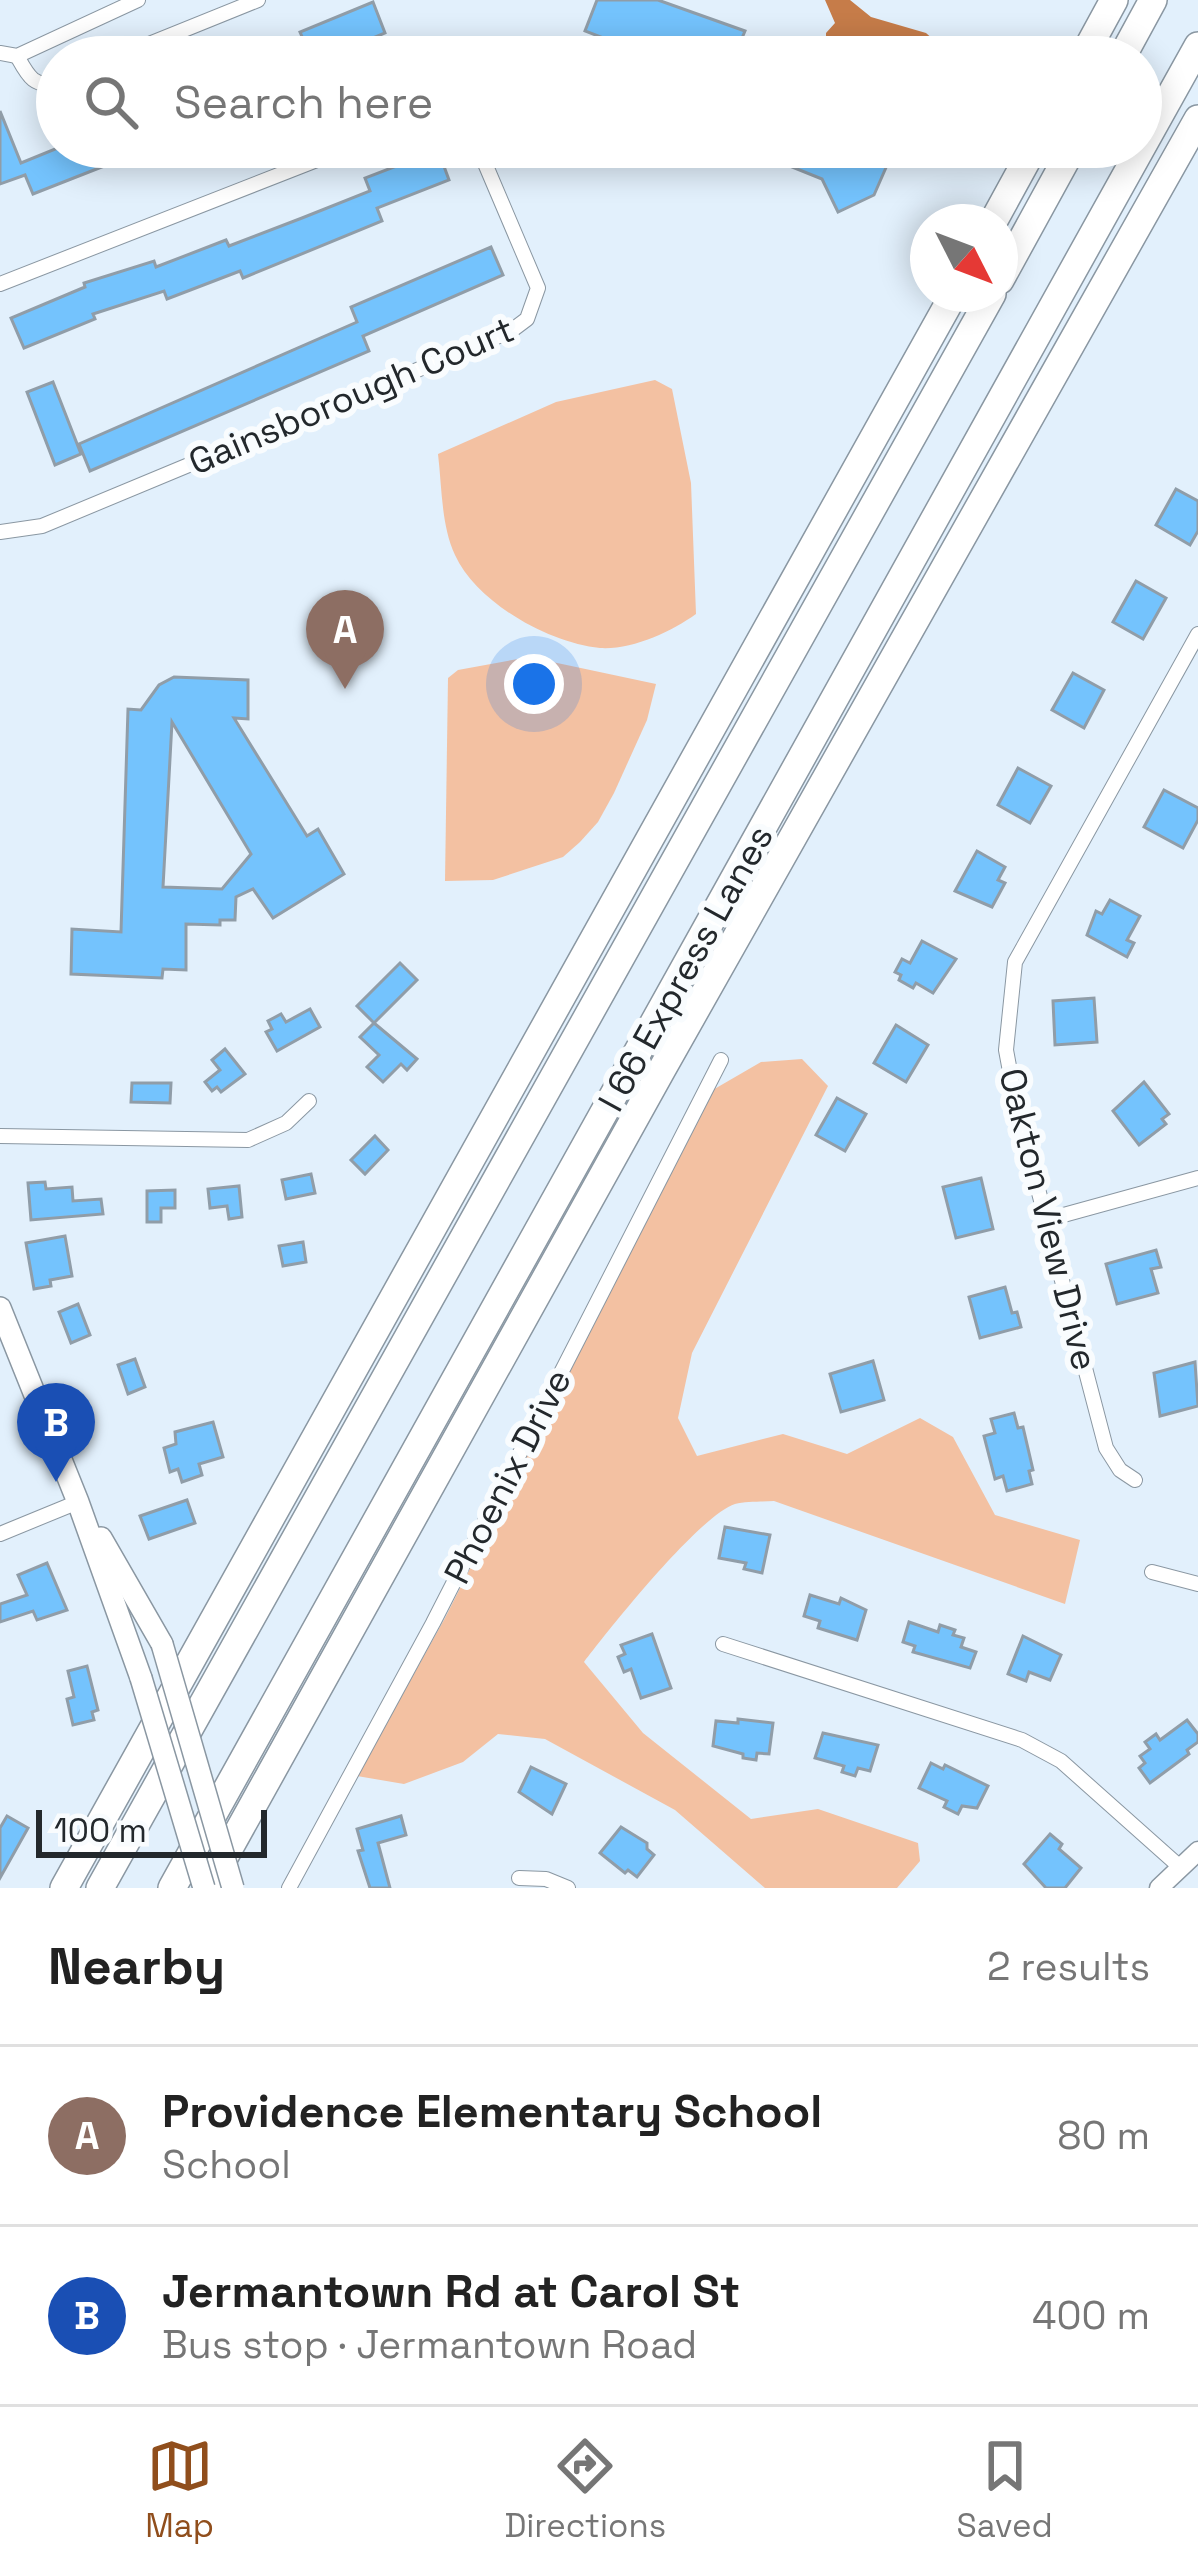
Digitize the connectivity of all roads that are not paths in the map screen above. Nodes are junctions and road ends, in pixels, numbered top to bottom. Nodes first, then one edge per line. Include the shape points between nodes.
1 (138, 0) edge
2 (257, 0) edge
3 (1114, 0) edge
4 (1153, 0) edge
5 (60, 36) edge
6 (169, 36) edge
7 (1094, 36) edge
8 (1133, 36) edge
9 (1198, 46) edge
10 (36, 47) edge
11 (0, 52) edge
12 (16, 56) junction
13 (36, 82) edge
14 (1162, 111) edge
15 (1198, 119) edge
16 (296, 168) edge
17 (487, 168) edge
18 (1023, 168) edge
19 (1061, 168) edge
20 (1130, 168) edge
21 (1003, 204) edge
22 (1018, 247) edge
23 (0, 284) edge
24 (944, 312) edge
25 (982, 312) edge
26 (0, 532) edge
27 (1198, 634) edge
28 (721, 1060) dead end
29 (309, 1101) dead end
30 (0, 1136) edge
31 (1198, 1178) edge
32 (1049, 1219) junction
33 (0, 1308) edge
34 (1135, 1480) dead end
35 (78, 1502) junction
36 (0, 1534) edge
37 (1152, 1572) dead end
38 (1198, 1584) edge
39 (723, 1644) dead end
40 (1198, 1851) edge
41 (1180, 1867) junction
42 (519, 1878) dead end
43 (64, 1888) edge
44 (100, 1888) edge
45 (172, 1888) edge
46 (206, 1888) edge
47 (233, 1888) edge
48 (289, 1888) edge
49 (568, 1888) edge
50 (1159, 1888) edge

1 - 5 street
2 - 6 street
3 - 7 highway
4 - 8 highway
9 - 14 highway, I 66 Express Lanes
10 - 12 street
11 - 12 street
12 - 13 street
15 - 46 highway
16 - 23 street
17 - 26 street, Gainsborough Court via 538,288 527,319 511,332 42,526
18 - 21 highway
19 - 22 highway
20 - 45 highway, I 66 Express Lanes
24 - 43 highway
25 - 44 highway, I 66 Express Lanes
27 - 32 street, Oakton View Drive via 1015,962 1006,1050
28 - 48 street, Phoenix Drive
29 - 30 street via 286,1124 248,1140
31 - 32 street
32 - 34 street, Oakton View Drive via 1106,1448
33 - 35 main road
35 - 36 street
35 - 46 main road, bridge
35 - 47 main road, bridge via 162,1644
37 - 38 street
39 - 41 street via 1022,1740 1061,1761
40 - 41 street
41 - 50 street
42 - 49 street

